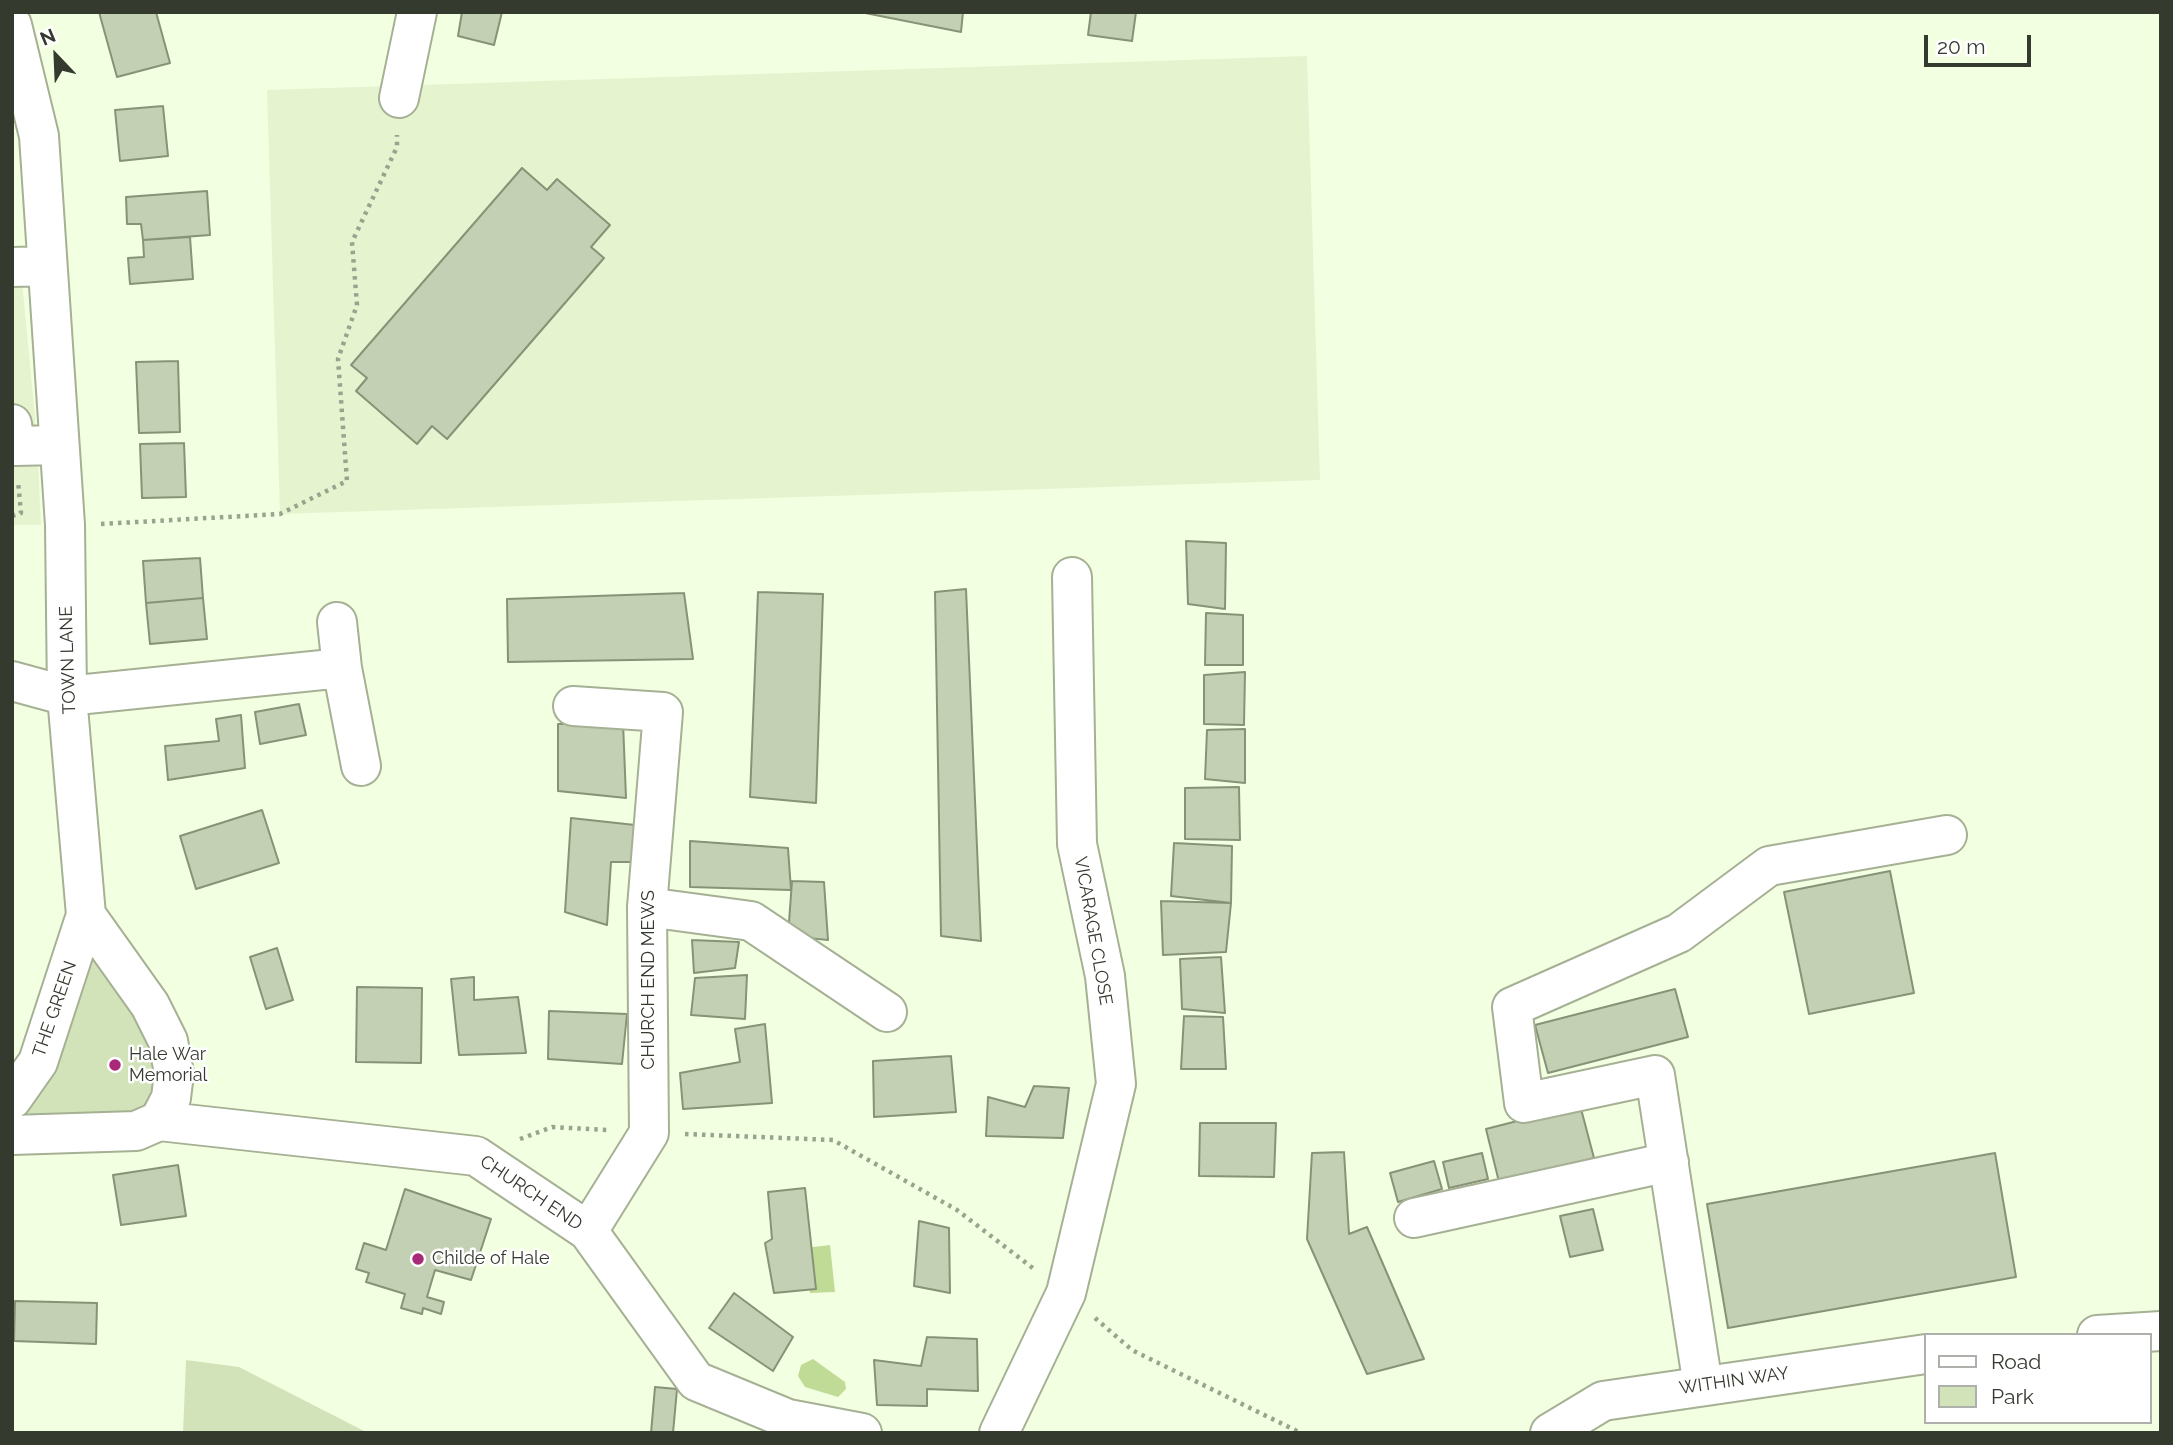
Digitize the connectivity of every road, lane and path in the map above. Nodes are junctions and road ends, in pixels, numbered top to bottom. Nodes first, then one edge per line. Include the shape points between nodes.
1 (417, 12) edge
2 (12, 26) edge
3 (399, 98) joint
4 (30, 266) edge
5 (12, 424) edge
6 (59, 445) junction
7 (21, 513) dead end
8 (12, 516) edge
9 (65, 525) junction
10 (1072, 577) dead end
11 (337, 622) dead end
12 (342, 668) junction
13 (12, 681) edge
14 (67, 696) junction
15 (573, 706) dead end
16 (361, 766) dead end
17 (1947, 835) dead end
18 (647, 907) junction
19 (86, 915) junction
20 (887, 1012) dead end
21 (12, 1099) edge
22 (159, 1121) junction
23 (649, 1133) junction
24 (12, 1135) edge
25 (476, 1156) junction
26 (1669, 1162) junction
27 (1414, 1218) dead end
28 (588, 1231) junction
29 (1066, 1293) junction
30 (2161, 1331) edge
31 (2129, 1333) edge
32 (1924, 1354) edge
33 (1703, 1386) junction
34 (862, 1433) edge
35 (999, 1433) edge
36 (1301, 1433) edge
37 (1550, 1433) edge

1 - 3 street
2 - 4 street, TOWN LANE via 39,136
3 - 9 path via 397,147 352,242 356,305 338,359 347,481 280,514
4 - 6 street, TOWN LANE
5 - 6 street via 15,446
6 - 9 street, TOWN LANE
7 - 8 path
9 - 14 street, TOWN LANE
10 - 29 street, VICARAGE CLOSE via 1077,844 1105,976 1116,1084
11 - 12 street
12 - 14 street
12 - 16 street
13 - 14 street
14 - 19 street, TOWN LANE
15 - 18 street, CHURCH END MEWS via 663,712
17 - 26 street via 1769,866 1679,933 1512,1007 1524,1103 1655,1075
18 - 20 street via 751,920
18 - 23 street, CHURCH END MEWS
19 - 21 street, THE GREEN via 38,1062
19 - 22 street via 150,1005 168,1041 174,1073 171,1098
22 - 24 street via 135,1131
22 - 25 street, CHURCH END
23 - 25 path via 552,1127
23 - 28 street
23 - 29 path via 833,1140 957,1210
25 - 28 street, CHURCH END
26 - 27 street
26 - 33 street
28 - 34 street, CHURCH END via 696,1381 788,1419
29 - 35 street, VICARAGE CLOSE
29 - 36 path via 1132,1350
30 - 31 street
32 - 33 street, WITHIN WAY
33 - 37 street, WITHIN WAY via 1603,1401

